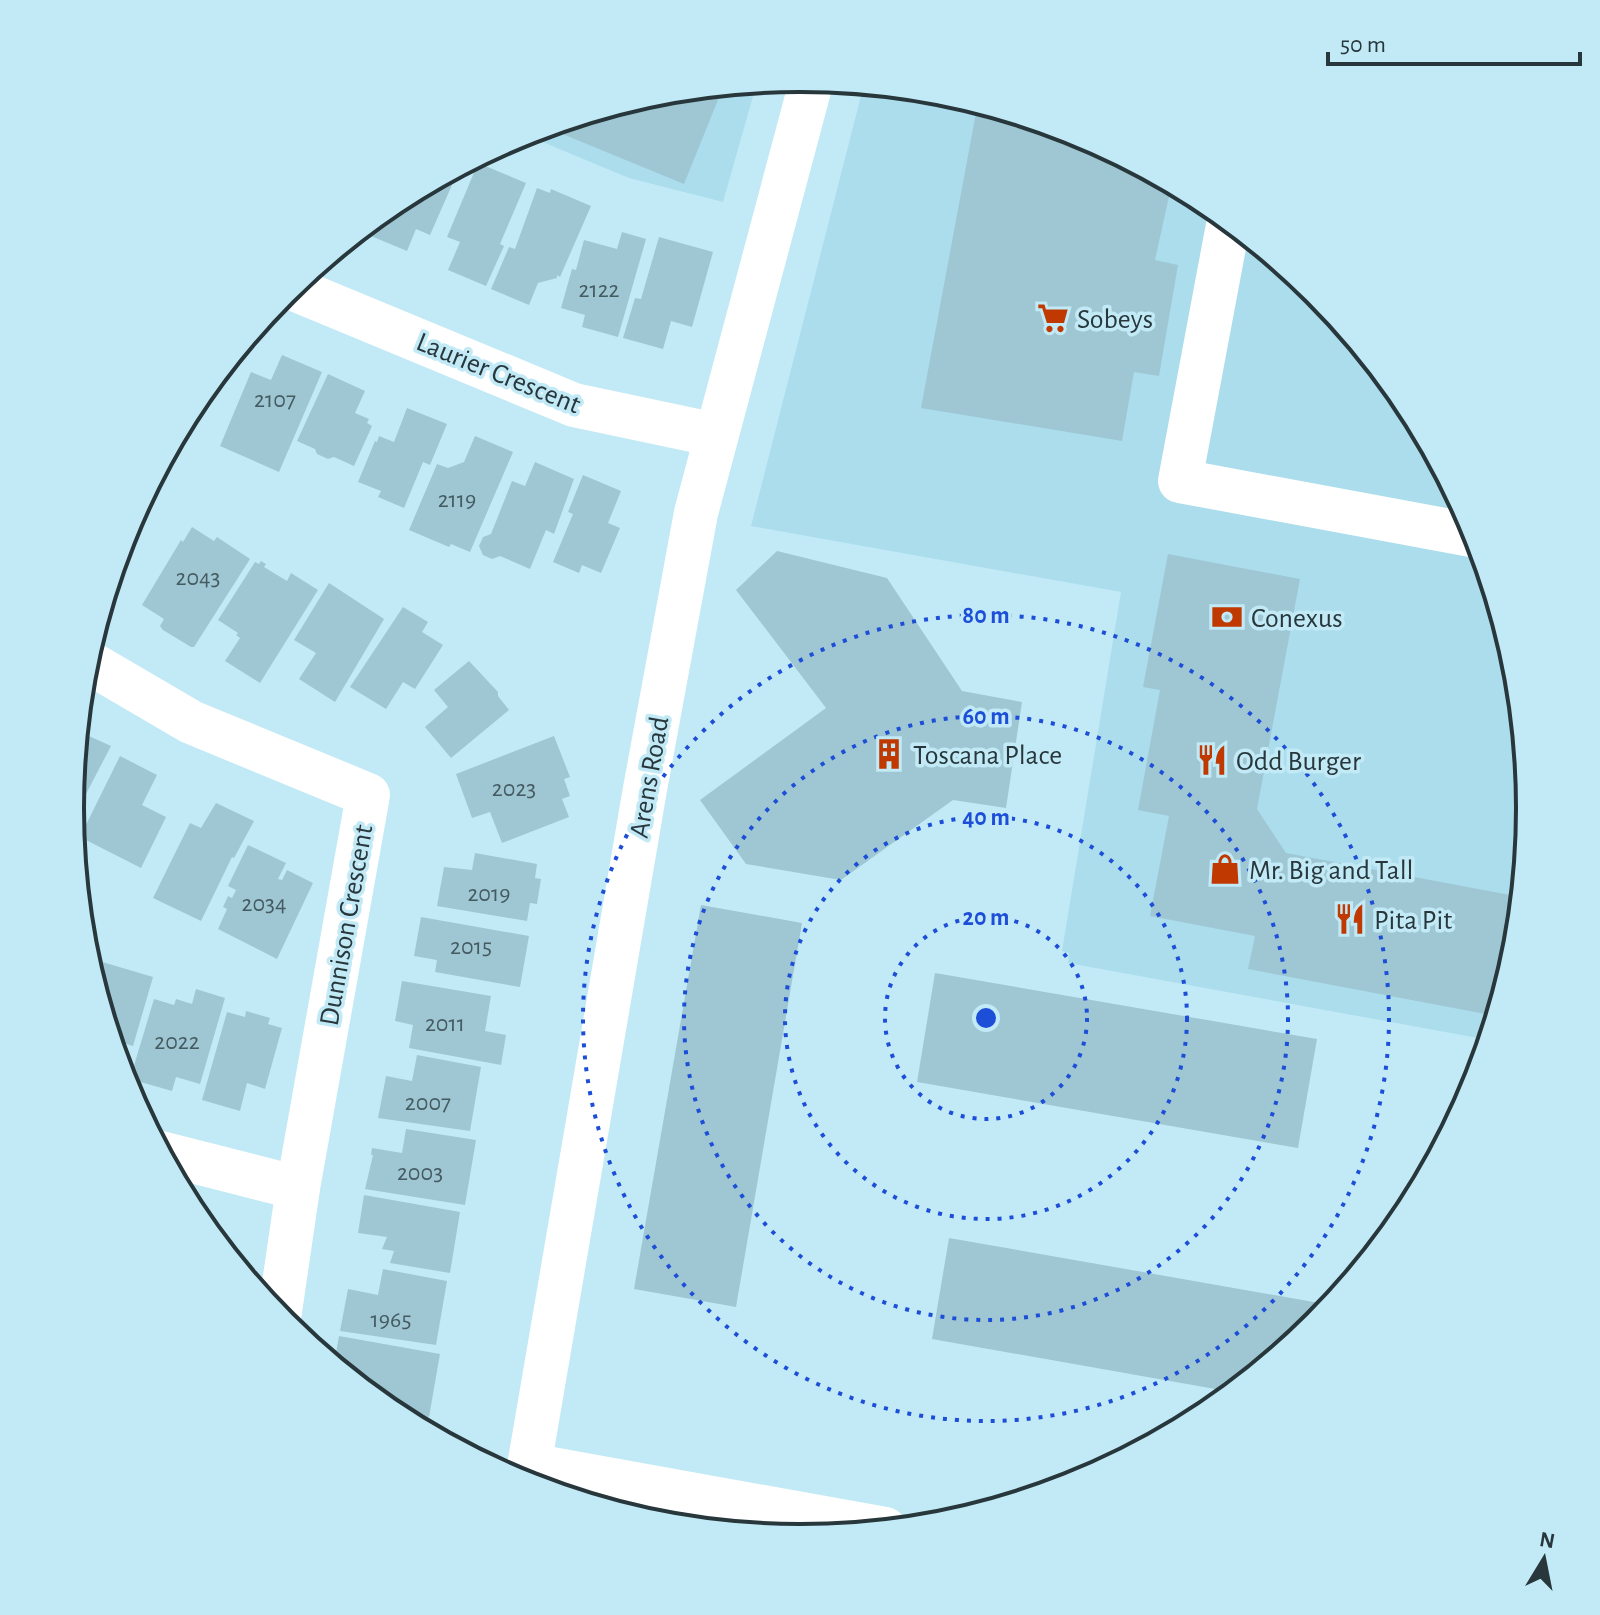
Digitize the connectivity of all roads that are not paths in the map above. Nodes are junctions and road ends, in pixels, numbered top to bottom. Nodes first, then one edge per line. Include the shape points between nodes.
1 (808, 92) edge
2 (1227, 232) edge
3 (303, 293) edge
4 (716, 435) junction
5 (1461, 533) edge
6 (98, 668) edge
7 (176, 1157) edge
8 (298, 1188) junction
9 (282, 1301) edge
10 (529, 1470) edge
11 (546, 1477) edge
12 (841, 1522) edge

1 - 4 street, Arens Road
2 - 5 street via 1180,481
3 - 4 street, Laurier Crescent via 574,405
4 - 10 street, Arens Road via 696,513 651,758
6 - 8 street, Dunnison Crescent via 191,722 368,795
7 - 8 street
8 - 9 street, Dunnison Crescent
11 - 12 street

